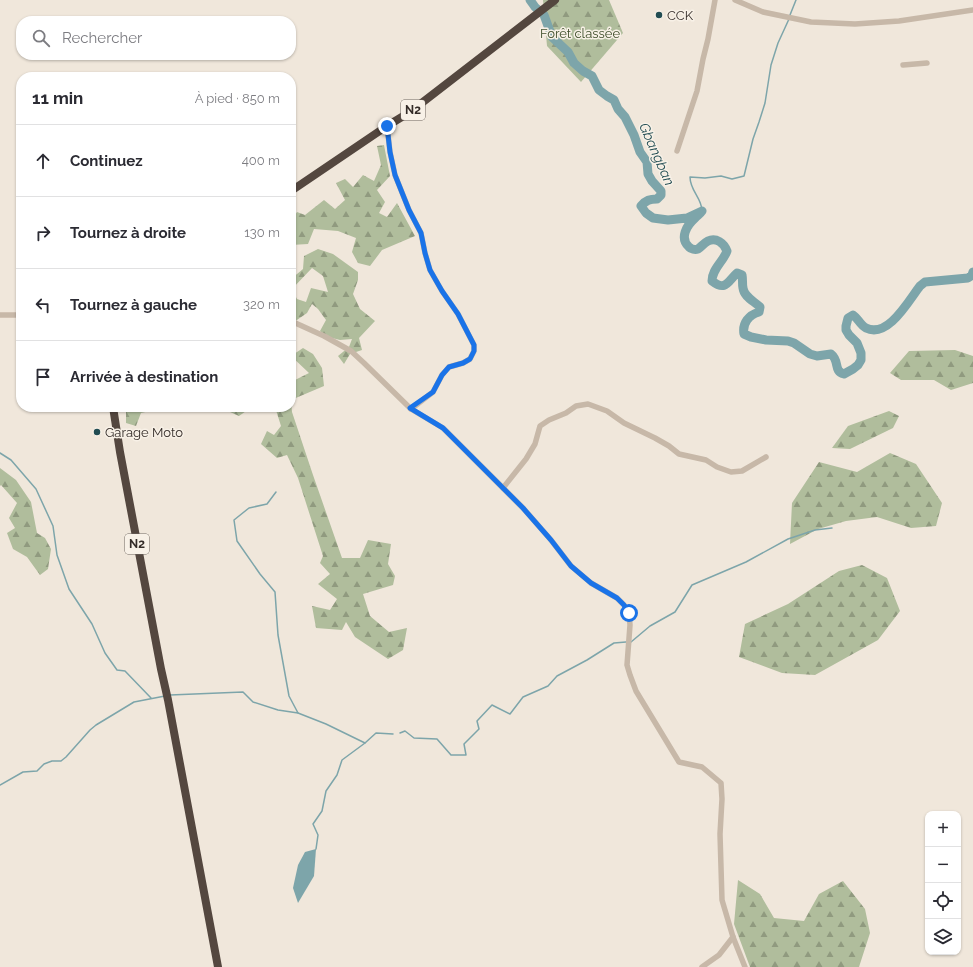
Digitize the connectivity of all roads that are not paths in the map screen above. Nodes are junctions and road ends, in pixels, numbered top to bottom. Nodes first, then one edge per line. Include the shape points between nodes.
1 (555, 0) edge
2 (715, 0) edge
3 (735, 0) edge
4 (973, 10) edge
5 (927, 63) dead end
6 (902, 65) dead end
7 (387, 126) junction
8 (677, 151) dead end
9 (296, 188) edge
10 (0, 315) edge
11 (16, 315) edge
12 (296, 323) edge
13 (410, 408) junction
14 (114, 412) edge
15 (766, 457) dead end
16 (503, 488) junction
17 (733, 937) junction
18 (218, 967) edge
19 (702, 967) edge
20 (745, 967) edge

1 - 7 highway, N2 via 410,112
2 - 8 street via 697,92
3 - 4 street via 763,12 811,22 855,24 899,21
5 - 6 street
7 - 9 highway, N2
7 - 13 street via 395,175 421,233 430,270 474,345 470,359 449,367 433,392
10 - 11 street
12 - 13 street via 351,351
13 - 16 street via 443,428
14 - 18 highway, N2
15 - 16 street via 742,471 731,472 706,460 679,454 607,411 588,404 576,406 540,426 535,444
16 - 17 street via 551,540 571,566 624,605 629,613 630,625 627,664 636,692 679,762 702,767 721,783 722,900
17 - 19 street via 719,954
17 - 20 street

